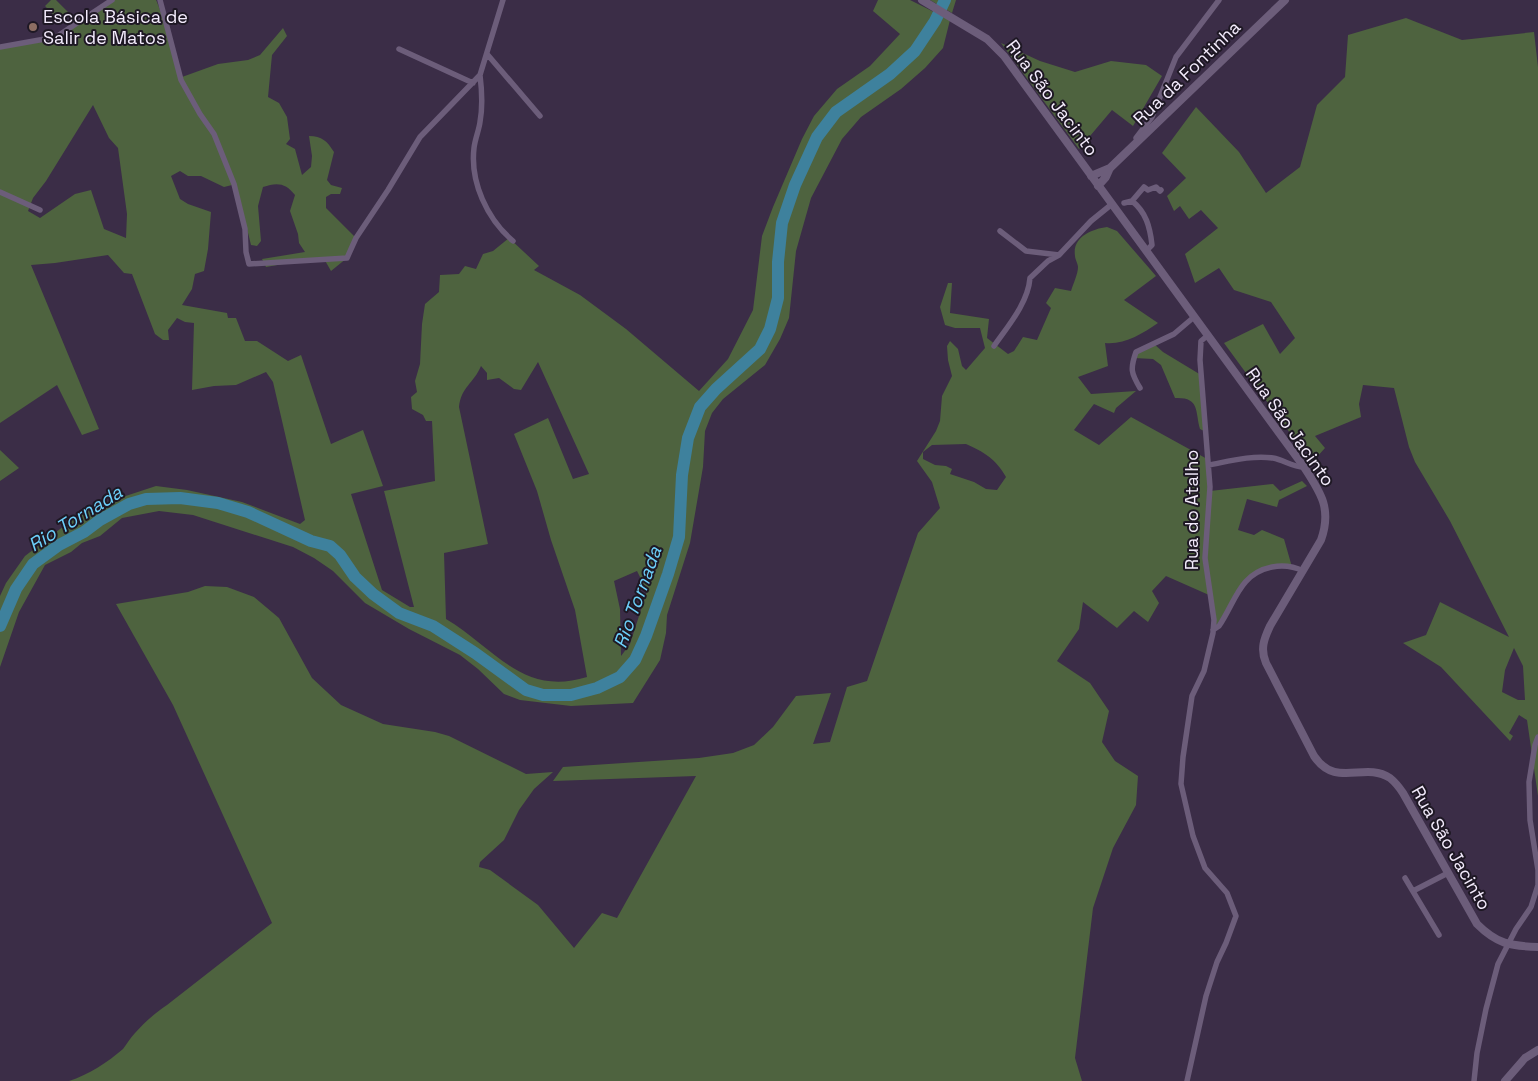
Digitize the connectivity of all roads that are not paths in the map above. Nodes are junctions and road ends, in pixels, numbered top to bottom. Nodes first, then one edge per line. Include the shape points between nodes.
1 (112, 0) edge
2 (160, 0) edge
3 (503, 0) edge
4 (922, 0) edge
5 (1219, 0) edge
6 (1285, 0) edge
7 (0, 47) edge
8 (399, 49) dead end
9 (487, 54) junction
10 (480, 75) junction
11 (473, 83) junction
12 (540, 116) dead end
13 (1138, 142) junction
14 (1110, 168) junction
15 (1091, 176) junction
16 (1098, 186) junction
17 (1161, 190) dead end
18 (0, 192) edge
19 (1132, 200) junction
20 (1124, 203) dead end
21 (1112, 204) junction
22 (40, 210) dead end
23 (1000, 231) dead end
24 (513, 241) dead end
25 (1146, 251) junction
26 (1059, 255) junction
27 (1194, 317) junction
28 (1207, 336) junction
29 (994, 346) dead end
30 (1140, 388) dead end
31 (1209, 465) junction
32 (1304, 467) junction
33 (1303, 571) junction
34 (1213, 630) junction
35 (1538, 737) edge
36 (1448, 873) junction
37 (1406, 878) dead end
38 (1413, 891) junction
39 (1538, 906) edge
40 (1530, 907) junction
41 (1439, 935) dead end
42 (1507, 944) junction
43 (1538, 947) edge
44 (1538, 1050) edge
45 (1187, 1081) edge
46 (1474, 1081) edge
47 (1505, 1081) edge

1 - 7 street via 56,37
2 - 11 street via 181,80 214,134 234,184 245,229 249,264 347,258 356,238 420,137
3 - 9 street
4 - 15 main road, Rua São Jacinto via 998,49
5 - 13 street via 1176,57 1152,116 1136,138
6 - 13 main road, Rua da Fontinha
8 - 11 street
9 - 10 street
9 - 12 street
10 - 11 street
10 - 24 street via 482,98 474,148 479,194
13 - 14 main road, Rua da Fontinha
14 - 15 main road, Rua da Fontinha
14 - 16 main road, Rua da Fontinha
15 - 16 main road, Rua São Jacinto
16 - 21 main road, Rua São Jacinto
17 - 19 street via 1144,187
18 - 22 street
19 - 20 street
19 - 25 street via 1146,217 1151,233 1152,245
21 - 25 main road, Rua São Jacinto
21 - 26 street
23 - 26 street via 1026,251
25 - 27 main road, Rua São Jacinto
26 - 29 street via 1030,278 1024,298
27 - 28 main road, Rua São Jacinto
27 - 30 street via 1174,334 1136,352 1131,366
28 - 31 street, Rua do Atalho via 1201,341 1200,360
28 - 32 main road, Rua São Jacinto
31 - 32 street via 1257,457 1275,458
31 - 34 street, Rua do Atalho via 1205,558
32 - 33 main road, Rua São Jacinto via 1319,490 1326,522 1321,540
33 - 34 street via 1279,566 1252,574 1242,585 1219,626
33 - 36 main road, Rua São Jacinto via 1263,641 1266,663 1320,765 1334,773 1373,773 1392,779
34 - 45 street, Rua do Atalho via 1204,671 1192,696 1181,784 1193,836 1205,868 1228,893 1236,916 1206,996
35 - 40 street via 1529,782 1538,885
36 - 38 street
36 - 42 main road, Rua São Jacinto via 1477,924 1494,939
37 - 38 street
38 - 41 street
39 - 40 street
40 - 42 street
42 - 43 main road
42 - 46 street via 1486,1008
44 - 47 main road via 1525,1058

